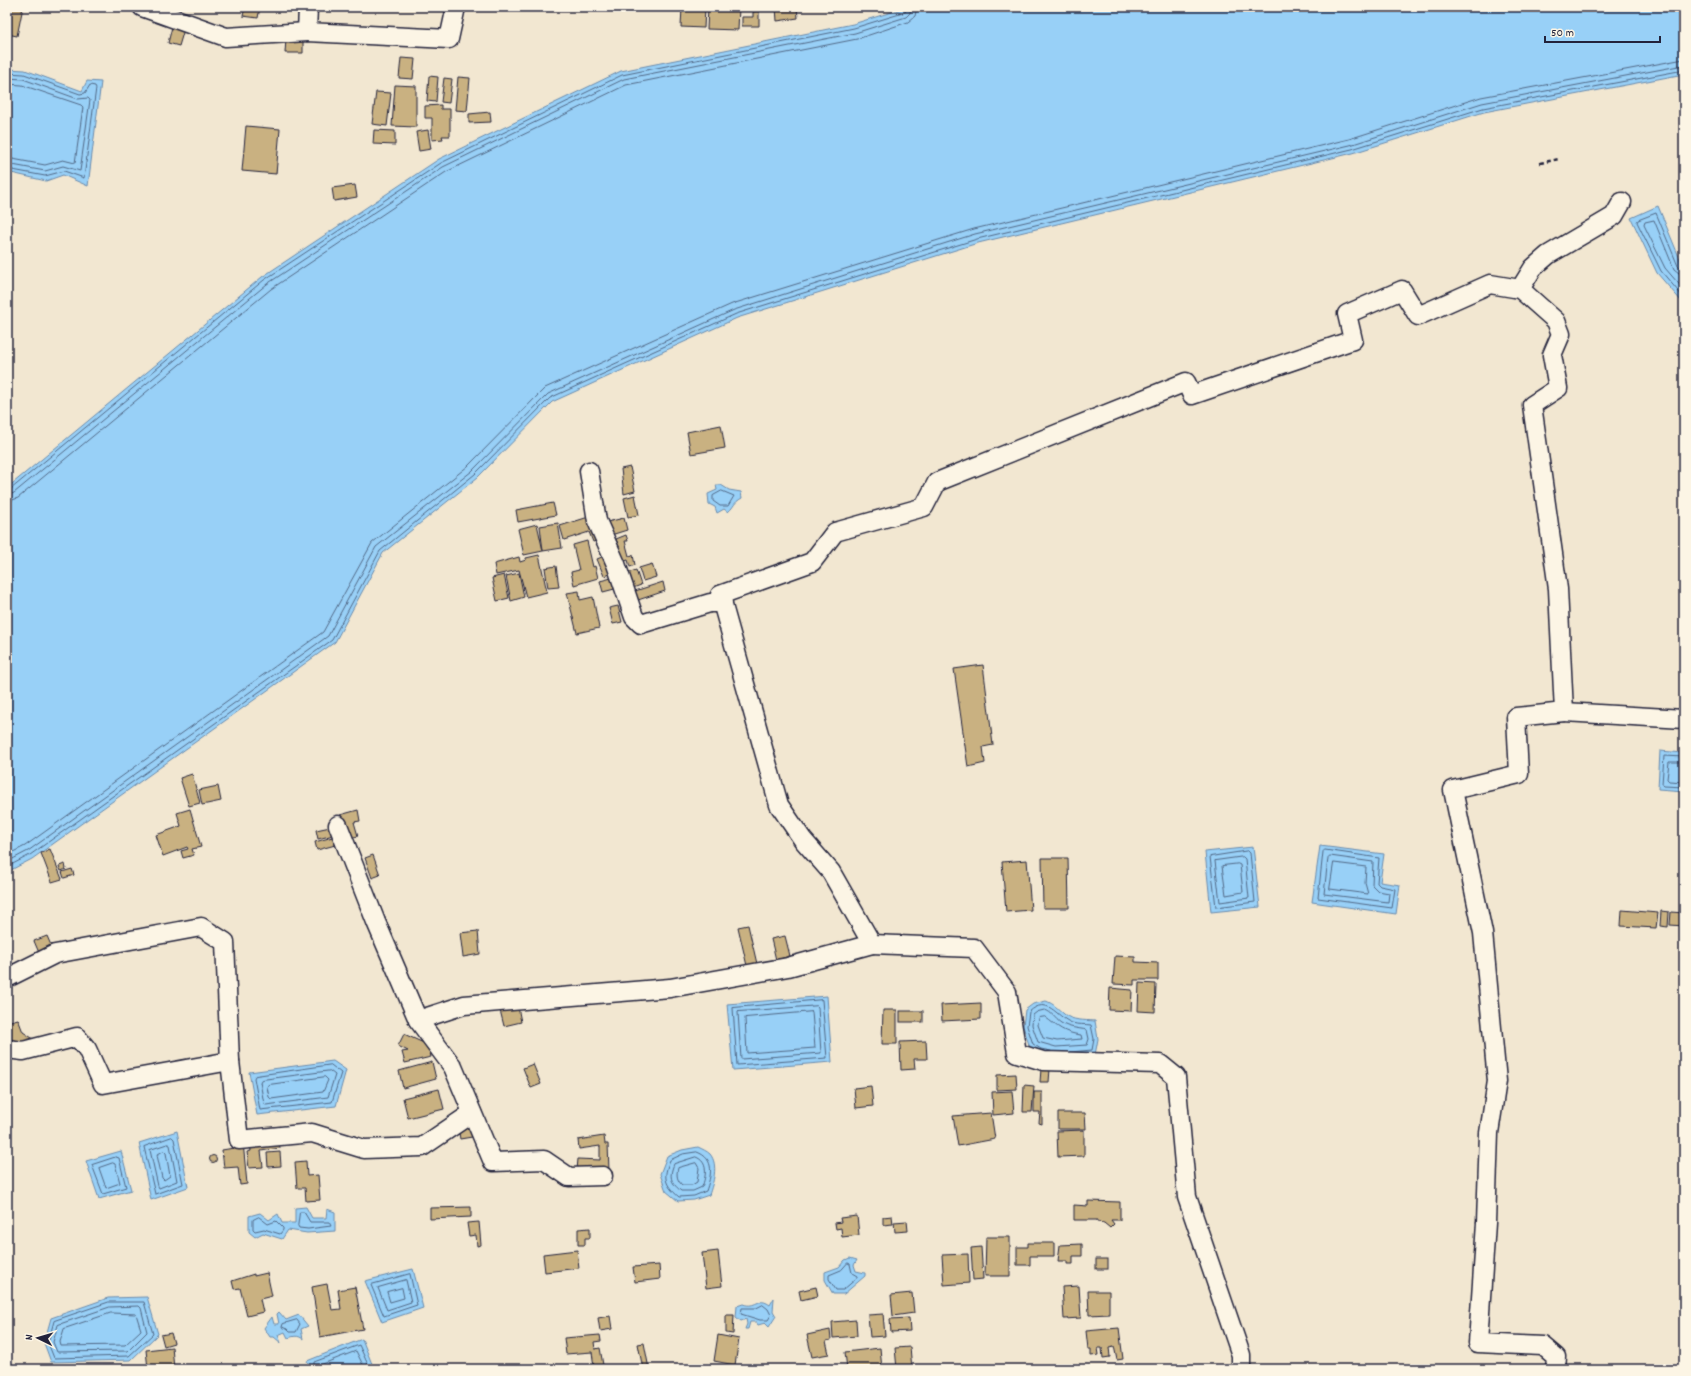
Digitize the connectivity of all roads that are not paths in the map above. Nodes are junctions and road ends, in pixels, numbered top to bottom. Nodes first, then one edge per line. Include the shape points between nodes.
1 (142, 7) edge
2 (308, 7) edge
3 (456, 7) edge
4 (307, 32) junction
5 (1622, 202) dead end
6 (1520, 289) junction
7 (589, 471) dead end
8 (723, 603) junction
9 (1564, 712) junction
10 (1684, 719) edge
11 (338, 824) dead end
12 (872, 944) junction
13 (7, 978) edge
14 (418, 1020) junction
15 (7, 1049) edge
16 (230, 1061) junction
17 (472, 1114) junction
18 (603, 1176) dead end
19 (1242, 1369) edge
20 (1555, 1369) edge

1 - 4 street via 226,37
2 - 4 street
3 - 4 street via 449,39
5 - 6 street via 1614,216 1548,255 1533,268
6 - 8 street via 1490,284 1418,316 1402,290 1347,314 1353,340 1192,395 1186,382 937,482 924,507 835,532 812,562 720,595
6 - 9 street via 1556,320 1561,334 1552,355 1558,388 1532,405 1558,589
7 - 8 street via 597,521 616,564 634,617 642,624 710,603
8 - 12 street via 779,805 803,840 831,872
9 - 10 street
9 - 20 street via 1516,717 1519,774 1453,790 1483,933 1497,1081 1489,1133 1478,1343 1543,1346 1556,1357
11 - 14 street
12 - 14 street via 788,967 670,988 464,1004
12 - 19 street via 974,948 1007,992 1017,1053 1043,1061 1160,1064 1176,1077 1187,1198 1241,1355
13 - 16 street via 55,954 201,927 225,942
14 - 17 street via 453,1067
15 - 16 street via 23,1051 77,1037 87,1049 103,1084
16 - 17 street via 239,1140 312,1133 364,1149 422,1147
17 - 18 street via 493,1162 544,1160 569,1176

